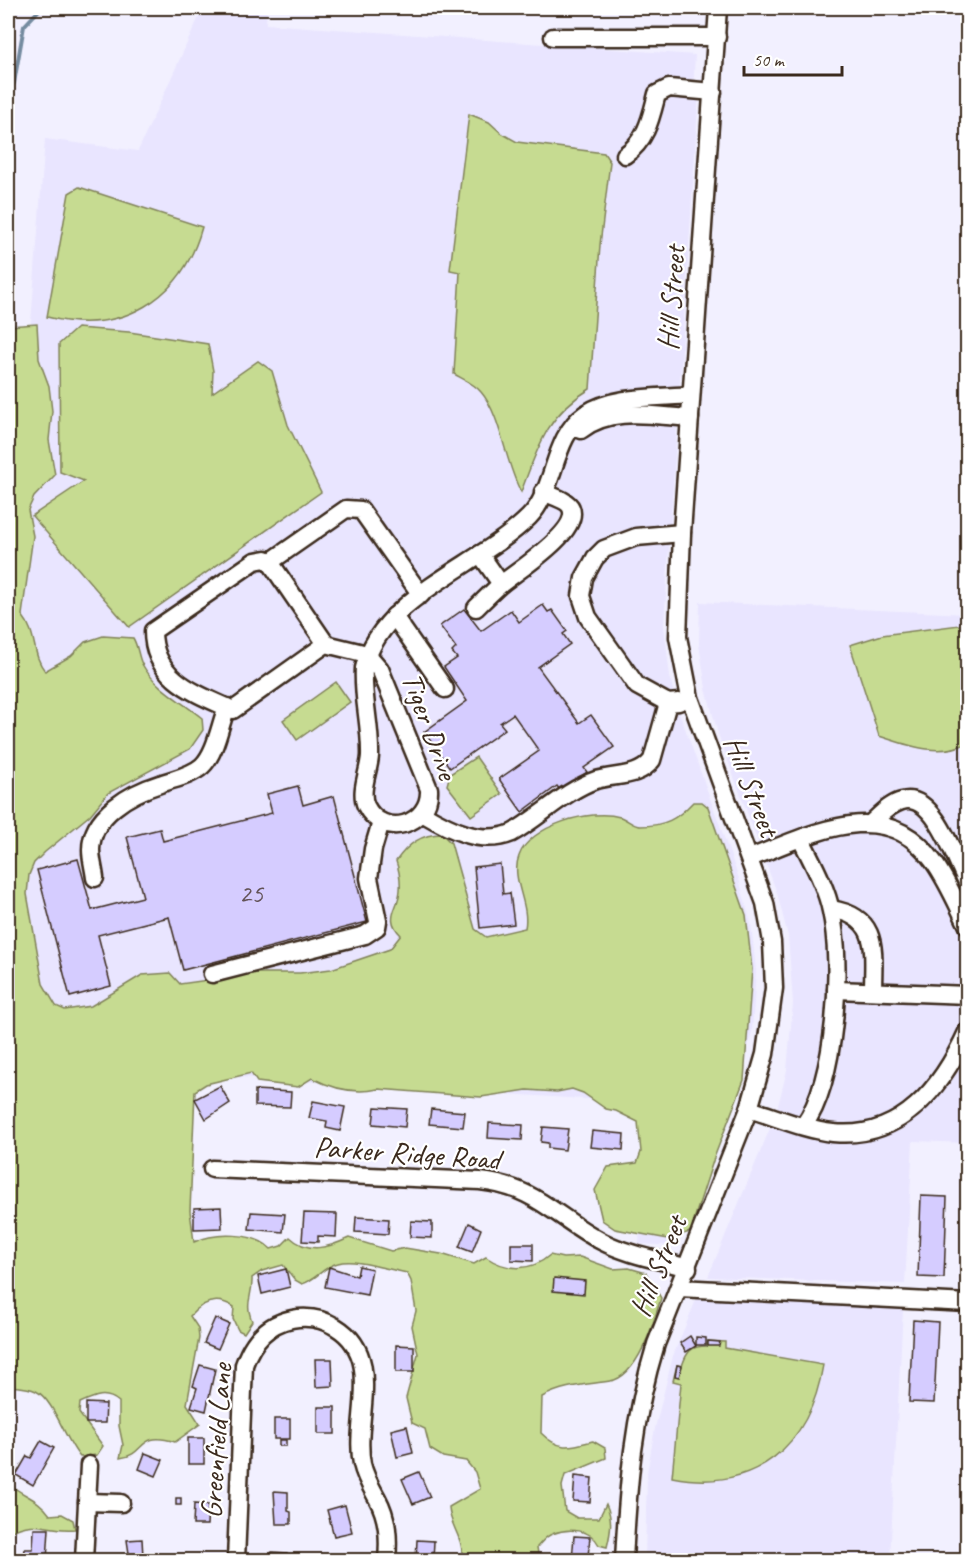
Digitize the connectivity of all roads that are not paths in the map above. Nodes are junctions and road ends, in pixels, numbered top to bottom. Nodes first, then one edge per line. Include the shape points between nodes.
1 (718, 8) edge
2 (553, 37) dead end
3 (717, 37) junction
4 (712, 92) junction
5 (625, 155) dead end
6 (691, 395) junction
7 (690, 418) junction
8 (564, 443) junction
9 (543, 492) junction
10 (682, 533) junction
11 (480, 554) junction
12 (270, 562) junction
13 (501, 584) junction
14 (421, 595) junction
15 (476, 608) dead end
16 (394, 616) junction
17 (326, 644) junction
18 (367, 654) junction
19 (445, 689) dead end
20 (690, 698) junction
21 (668, 703) junction
22 (227, 707) junction
23 (422, 813) junction
24 (381, 822) junction
25 (871, 823) junction
26 (801, 838) junction
27 (750, 858) junction
28 (95, 878) dead end
29 (968, 884) edge
30 (831, 909) junction
31 (968, 926) edge
32 (212, 974) dead end
33 (836, 990) junction
34 (873, 992) junction
35 (968, 995) edge
36 (968, 1030) edge
37 (749, 1110) junction
38 (804, 1125) junction
39 (212, 1169) dead end
40 (688, 1268) junction
41 (679, 1288) junction
42 (968, 1303) edge
43 (89, 1465) dead end
44 (87, 1502) junction
45 (121, 1503) dead end
46 (84, 1560) edge
47 (236, 1560) edge
48 (387, 1560) edge
49 (624, 1560) edge

1 - 3 street, Hill Street
2 - 3 street
3 - 4 street, Hill Street
4 - 5 street via 669,88 657,93 647,129 639,144
4 - 6 street, Hill Street
6 - 7 street, Hill Street
6 - 8 street, Tiger Drive via 596,408 574,425
7 - 8 street, Tiger Drive via 607,417 590,422
7 - 10 street, Hill Street
8 - 9 street, Tiger Drive
9 - 11 street, Tiger Drive via 529,518
9 - 13 street via 568,504 572,512 570,522 544,551
10 - 20 street, Hill Street via 678,637
10 - 21 street via 636,537 604,549 584,578 581,596 588,617 637,686
11 - 13 street
11 - 14 street, Tiger Drive
12 - 14 street via 346,509 357,508
12 - 17 street
12 - 22 street via 255,561 153,631 157,659 171,676
13 - 15 street
14 - 16 street, Tiger Drive
16 - 18 street, Tiger Drive
16 - 19 street
17 - 18 street
17 - 22 street via 233,710
18 - 23 street, Tiger Drive via 380,669 428,782 430,797
18 - 24 street, Tiger Drive via 363,680 370,754 363,798 371,814
20 - 21 street
20 - 27 street, Hill Street
21 - 23 street via 652,760 646,767 586,785 512,833 482,838 448,828
22 - 28 street via 212,752 202,765 191,773 135,792 105,818 91,848
23 - 24 street, Tiger Drive via 400,826
24 - 32 street via 369,878 377,927 365,934
25 - 26 street via 849,824
25 - 29 street via 903,800 924,804 939,824
25 - 31 street via 899,831 921,847 940,872
26 - 27 street
26 - 30 street
27 - 37 street, Hill Street via 767,911 774,972 769,1032
30 - 33 street
30 - 34 street via 860,921 871,933
33 - 34 street
33 - 38 street via 819,1100
34 - 35 street
36 - 38 street via 941,1080 923,1102 901,1119 847,1134
37 - 38 street
37 - 40 street, Hill Street
39 - 40 street, Parker Ridge Road via 508,1185 532,1194 603,1242
40 - 41 street, Hill Street
41 - 42 street
41 - 49 street, Hill Street via 656,1344 637,1413 630,1457
43 - 44 street
44 - 45 street
44 - 46 street
47 - 48 street, Greenfield Lane via 244,1365 265,1332 282,1322 301,1318 320,1320 338,1328 362,1360 365,1381 361,1455 387,1524

